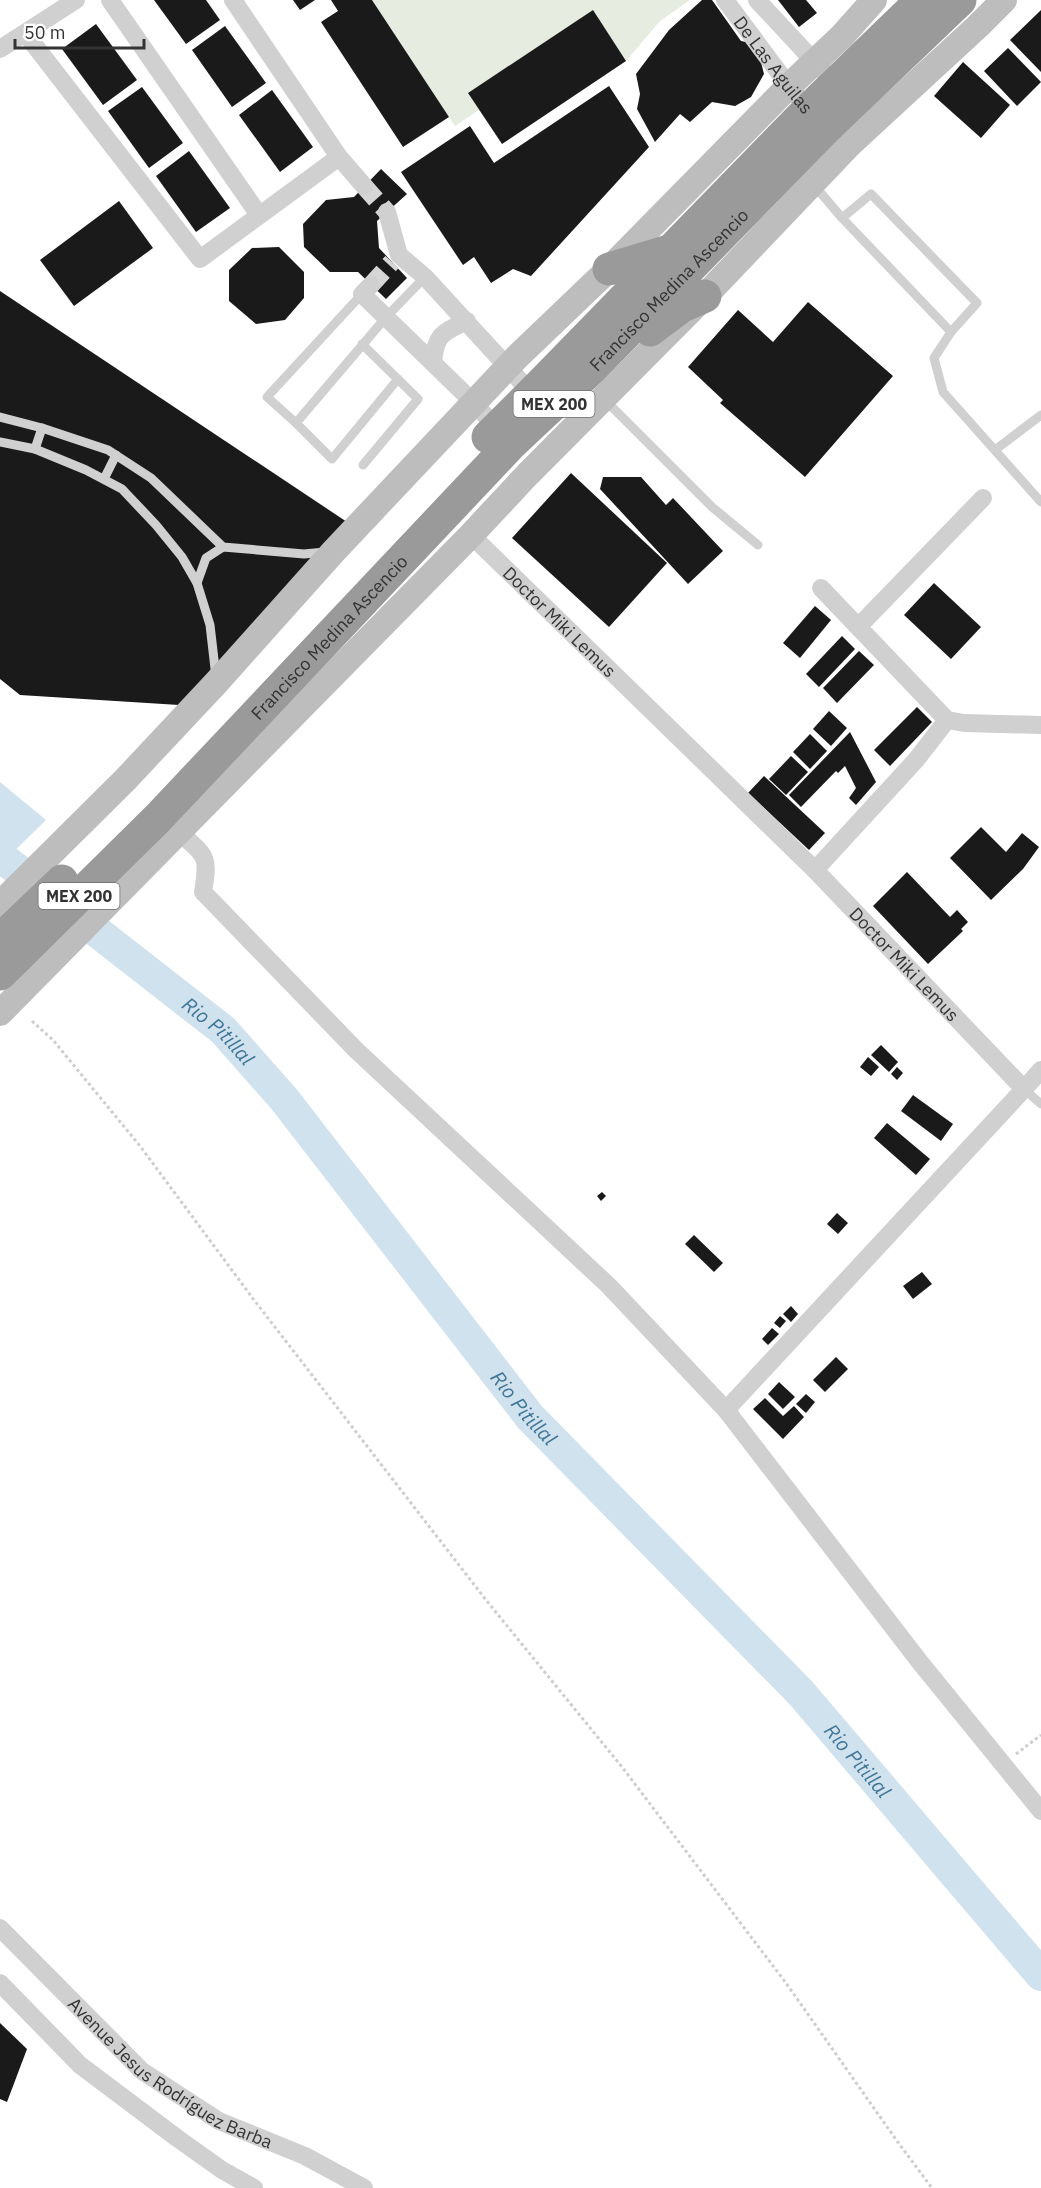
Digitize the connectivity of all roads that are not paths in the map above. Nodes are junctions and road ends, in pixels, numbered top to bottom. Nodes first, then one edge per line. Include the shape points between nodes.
1 (76, 0) edge
2 (110, 0) edge
3 (233, 0) edge
4 (725, 0) edge
5 (757, 0) edge
6 (874, 0) edge
7 (922, 0) edge
8 (960, 0) edge
9 (1004, 0) edge
10 (24, 33) junction
11 (0, 49) edge
12 (833, 82) junction
13 (807, 108) junction
14 (339, 157) junction
15 (812, 183) junction
16 (364, 186) tunnel mouth
17 (387, 212) tunnel mouth
18 (259, 215) junction
19 (842, 218) junction
20 (670, 250) junction
21 (609, 269) junction
22 (425, 277) junction
23 (367, 289) joint
24 (705, 296) junction
25 (387, 316) junction
26 (467, 321) junction
27 (951, 332) junction
28 (362, 344) junction
29 (433, 362) junction
30 (508, 367) junction
31 (591, 369) junction
32 (398, 379) junction
33 (604, 399) junction
34 (540, 401) junction
35 (474, 403) junction
36 (1041, 415) edge
37 (0, 417) edge
38 (296, 423) junction
39 (42, 428) junction
40 (504, 436) junction
41 (0, 442) edge
42 (35, 449) junction
43 (995, 450) junction
44 (116, 455) junction
45 (363, 465) dead end
46 (104, 479) junction
47 (983, 498) dead end
48 (1041, 502) edge
49 (471, 535) junction
50 (758, 545) dead end
51 (223, 547) junction
52 (334, 551) junction
53 (197, 583) junction
54 (821, 588) dead end
55 (859, 626) junction
56 (216, 683) junction
57 (947, 720) junction
58 (1041, 725) edge
59 (157, 814) junction
60 (815, 870) junction
61 (0, 904) edge
62 (0, 940) edge
63 (0, 974) edge
64 (0, 1013) edge
65 (1041, 1070) edge
66 (1024, 1089) junction
67 (1041, 1104) edge
68 (726, 1410) junction
69 (1041, 1811) edge
70 (0, 1928) edge
71 (0, 1983) edge
72 (254, 2188) edge
73 (364, 2188) edge

1 - 10 street
2 - 18 street
3 - 14 street
4 - 13 street, De Las Aguilas
5 - 12 street, De Las Aguilas
6 - 12 main road via 842,36
7 - 12 highway, Francisco Medina Ascencio / MEX 200
8 - 12 highway, Francisco Medina Ascencio / MEX 200
9 - 15 main road
10 - 11 street
10 - 18 street via 200,260
12 - 13 highway, Francisco Medina Ascencio / MEX 200
12 - 13 main road
13 - 20 highway, Francisco Medina Ascencio / MEX 200
13 - 21 main road
13 - 31 highway, Francisco Medina Ascencio / MEX 200
14 - 16 street
14 - 18 street
15 - 19 lane
15 - 24 main road
17 - 22 street via 395,259
19 - 27 lane
19 - 27 lane via 871,194 977,303
20 - 21 highway
20 - 34 highway, Francisco Medina Ascencio / MEX 200
21 - 30 main road
22 - 25 lane
22 - 26 street
23 - 25 street
23 - 38 lane via 267,397
24 - 31 highway via 682,306
24 - 33 main road
25 - 28 lane
25 - 29 street
26 - 29 street via 446,331 435,343
26 - 30 street
27 - 43 lane via 934,358 943,392
28 - 32 lane
28 - 38 lane
29 - 35 street
30 - 34 street
30 - 35 main road
31 - 34 highway, Francisco Medina Ascencio / MEX 200
32 - 38 lane via 332,459
32 - 45 lane via 418,399
33 - 49 main road
33 - 50 lane via 712,507
34 - 40 highway, Francisco Medina Ascencio / MEX 200
35 - 40 street
35 - 52 main road
36 - 43 lane
37 - 39 lane
39 - 42 lane
39 - 44 lane
40 - 59 highway, Francisco Medina Ascencio / MEX 200
41 - 42 lane
42 - 46 lane
43 - 48 lane
44 - 46 lane
44 - 51 lane via 151,478
46 - 53 lane via 122,489 156,525 182,556
47 - 55 street
49 - 59 main road
49 - 60 street, Doctor Miki Lemus
51 - 52 lane via 304,554
51 - 53 lane via 206,558
52 - 56 main road
53 - 56 lane via 210,625
54 - 55 street
55 - 57 street
56 - 59 main road
57 - 58 street
57 - 60 street via 916,760
59 - 61 main road
59 - 62 highway, MEX 200
59 - 63 highway, MEX 200
59 - 64 main road
59 - 68 street via 200,850 208,864 203,892 356,1050 609,1286
60 - 66 street, Doctor Miki Lemus
65 - 66 street
66 - 67 lane
66 - 68 street
68 - 69 street via 919,1661
70 - 73 street, Avenue Jesus Rodríguez Barba via 142,2071 219,2121 305,2156
71 - 72 street via 80,2065 222,2170

